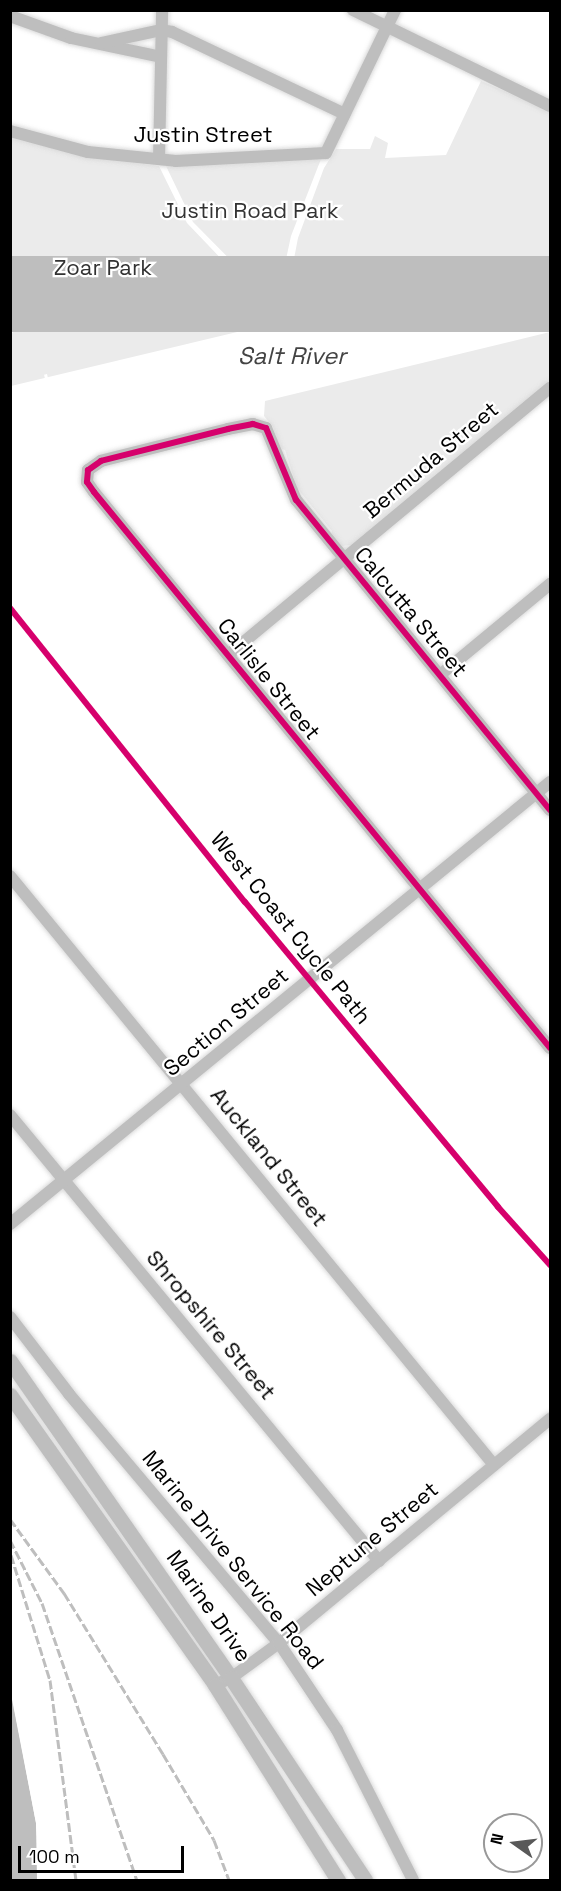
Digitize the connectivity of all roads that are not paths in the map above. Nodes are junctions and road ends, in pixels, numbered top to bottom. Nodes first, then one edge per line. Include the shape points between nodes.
1 (162, 10) edge
2 (353, 10) edge
3 (395, 10) edge
4 (10, 16) edge
5 (387, 27) junction
6 (161, 30) junction
7 (101, 44) junction
8 (161, 57) junction
9 (550, 106) edge
10 (345, 114) junction
11 (10, 131) edge
12 (159, 159) junction
13 (550, 388) edge
14 (264, 427) joint
15 (344, 560) junction
16 (550, 584) edge
17 (228, 655) junction
18 (440, 675) junction
19 (550, 782) edge
20 (537, 794) junction
21 (550, 810) edge
22 (10, 876) edge
23 (420, 889) junction
24 (550, 1048) edge
25 (182, 1085) junction
26 (10, 1115) edge
27 (66, 1182) junction
28 (10, 1224) edge
29 (10, 1317) edge
30 (10, 1360) edge
31 (10, 1395) edge
32 (550, 1419) edge
33 (494, 1465) junction
34 (379, 1561) junction
35 (279, 1643) junction
36 (231, 1678) junction
37 (215, 1685) junction
38 (338, 1881) edge
39 (365, 1881) edge
40 (413, 1881) edge

1 - 6 street
2 - 5 street
3 - 5 street
4 - 7 street via 71,38
5 - 9 street
5 - 10 street
6 - 7 street
6 - 8 street
6 - 10 street via 184,36
7 - 8 street
8 - 12 street
10 - 12 street, Justin Street via 326,153
11 - 12 street, Justin Street via 88,152
13 - 15 street, Bermuda Street
14 - 15 street, Calcutta Street via 292,493
14 - 17 street, Carlisle Street via 250,425 100,461 87,474 94,492
15 - 17 street, Bermuda Street
15 - 18 street, Calcutta Street
16 - 18 street
17 - 23 street, Carlisle Street
18 - 20 street, Calcutta Street
19 - 20 street, Section Street
20 - 21 street, Calcutta Street
20 - 23 street, Section Street
22 - 25 street, Auckland Street
23 - 24 street, Carlisle Street
23 - 25 street, Section Street
25 - 27 street, Section Street
25 - 33 street, Auckland Street
26 - 27 street, Shropshire Street
27 - 28 street, Section Street
27 - 34 street, Shropshire Street
29 - 35 street, Marine Drive Service Road via 69,1394
30 - 36 main road, Marine Drive
31 - 37 main road, Marine Drive
32 - 33 street, Neptune Street
33 - 34 street, Neptune Street
34 - 35 street, Neptune Street
35 - 36 street, Neptune Street
35 - 40 street, Marine Drive Service Road via 337,1730
36 - 37 street, Neptune Street
36 - 39 main road, Marine Drive
37 - 38 main road, Marine Drive

